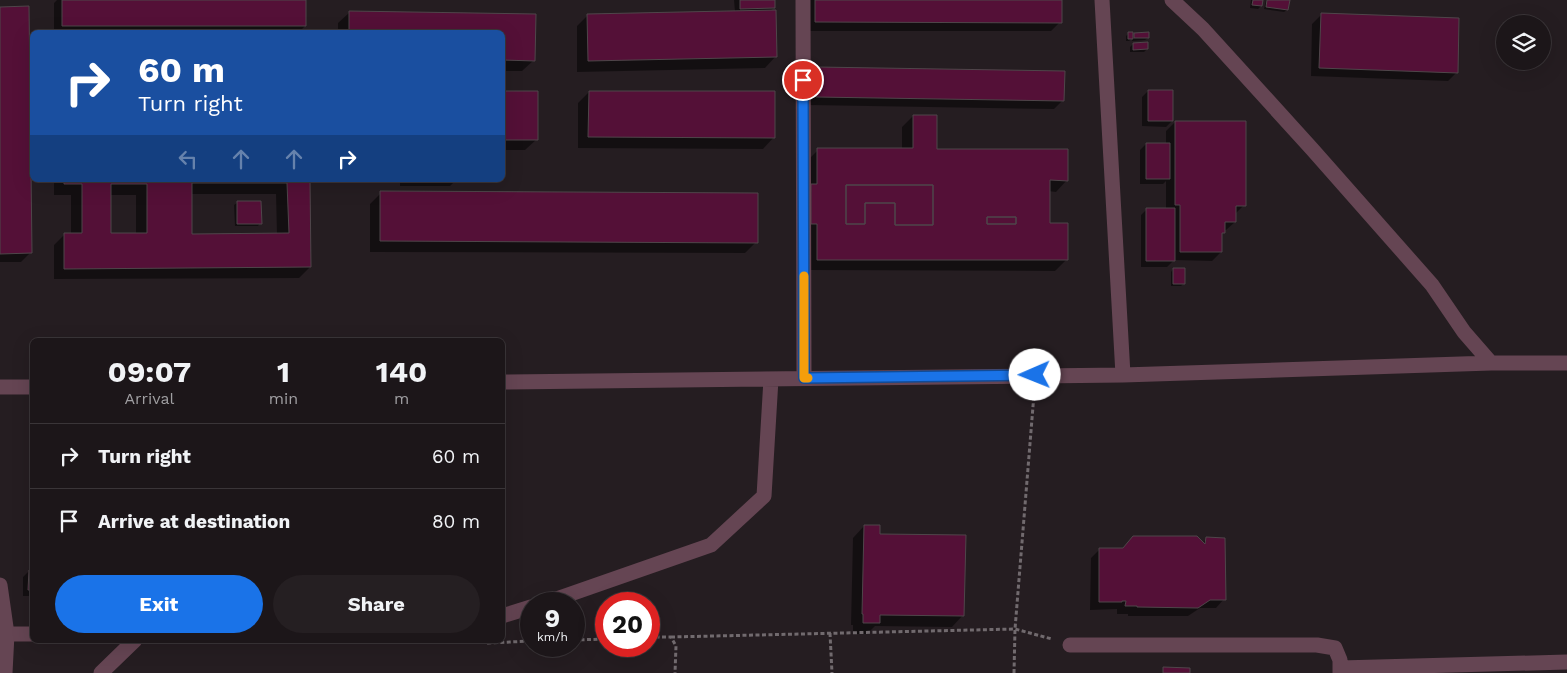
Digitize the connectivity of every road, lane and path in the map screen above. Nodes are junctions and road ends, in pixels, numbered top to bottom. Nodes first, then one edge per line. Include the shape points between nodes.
1 (803, 0) edge
2 (1102, 0) edge
3 (1172, 0) edge
4 (1491, 363) junction
5 (1567, 363) edge
6 (1035, 375) junction
7 (1123, 375) junction
8 (804, 378) junction
9 (771, 379) junction
10 (505, 382) edge
11 (0, 387) edge
12 (30, 387) edge
13 (0, 585) edge
14 (576, 592) edge
15 (520, 610) edge
16 (505, 615) edge
17 (1016, 629) junction
18 (830, 633) junction
19 (7, 634) junction
20 (30, 634) edge
21 (671, 637) junction
22 (660, 638) edge
23 (505, 642) edge
24 (520, 642) edge
25 (132, 643) edge
26 (1070, 645) joint
27 (1567, 662) edge
28 (1340, 670) edge
29 (5, 673) edge
30 (101, 673) edge
31 (675, 673) edge
32 (832, 673) edge
33 (1014, 673) edge

1 - 8 lane
2 - 7 lane
3 - 4 lane via 1203,29 1432,285 1464,332
4 - 5 lane
4 - 7 lane
6 - 7 lane
6 - 8 lane
6 - 17 path
8 - 9 lane
9 - 10 lane
9 - 14 lane via 764,496 711,545
11 - 12 lane
13 - 19 lane
15 - 16 lane
17 - 18 path
17 - 26 path
17 - 33 path
18 - 21 path
18 - 32 path
19 - 20 lane
19 - 29 lane
21 - 22 path
21 - 31 path via 676,646
23 - 24 path
25 - 30 lane
26 - 28 lane via 1317,645 1335,648
27 - 28 lane

